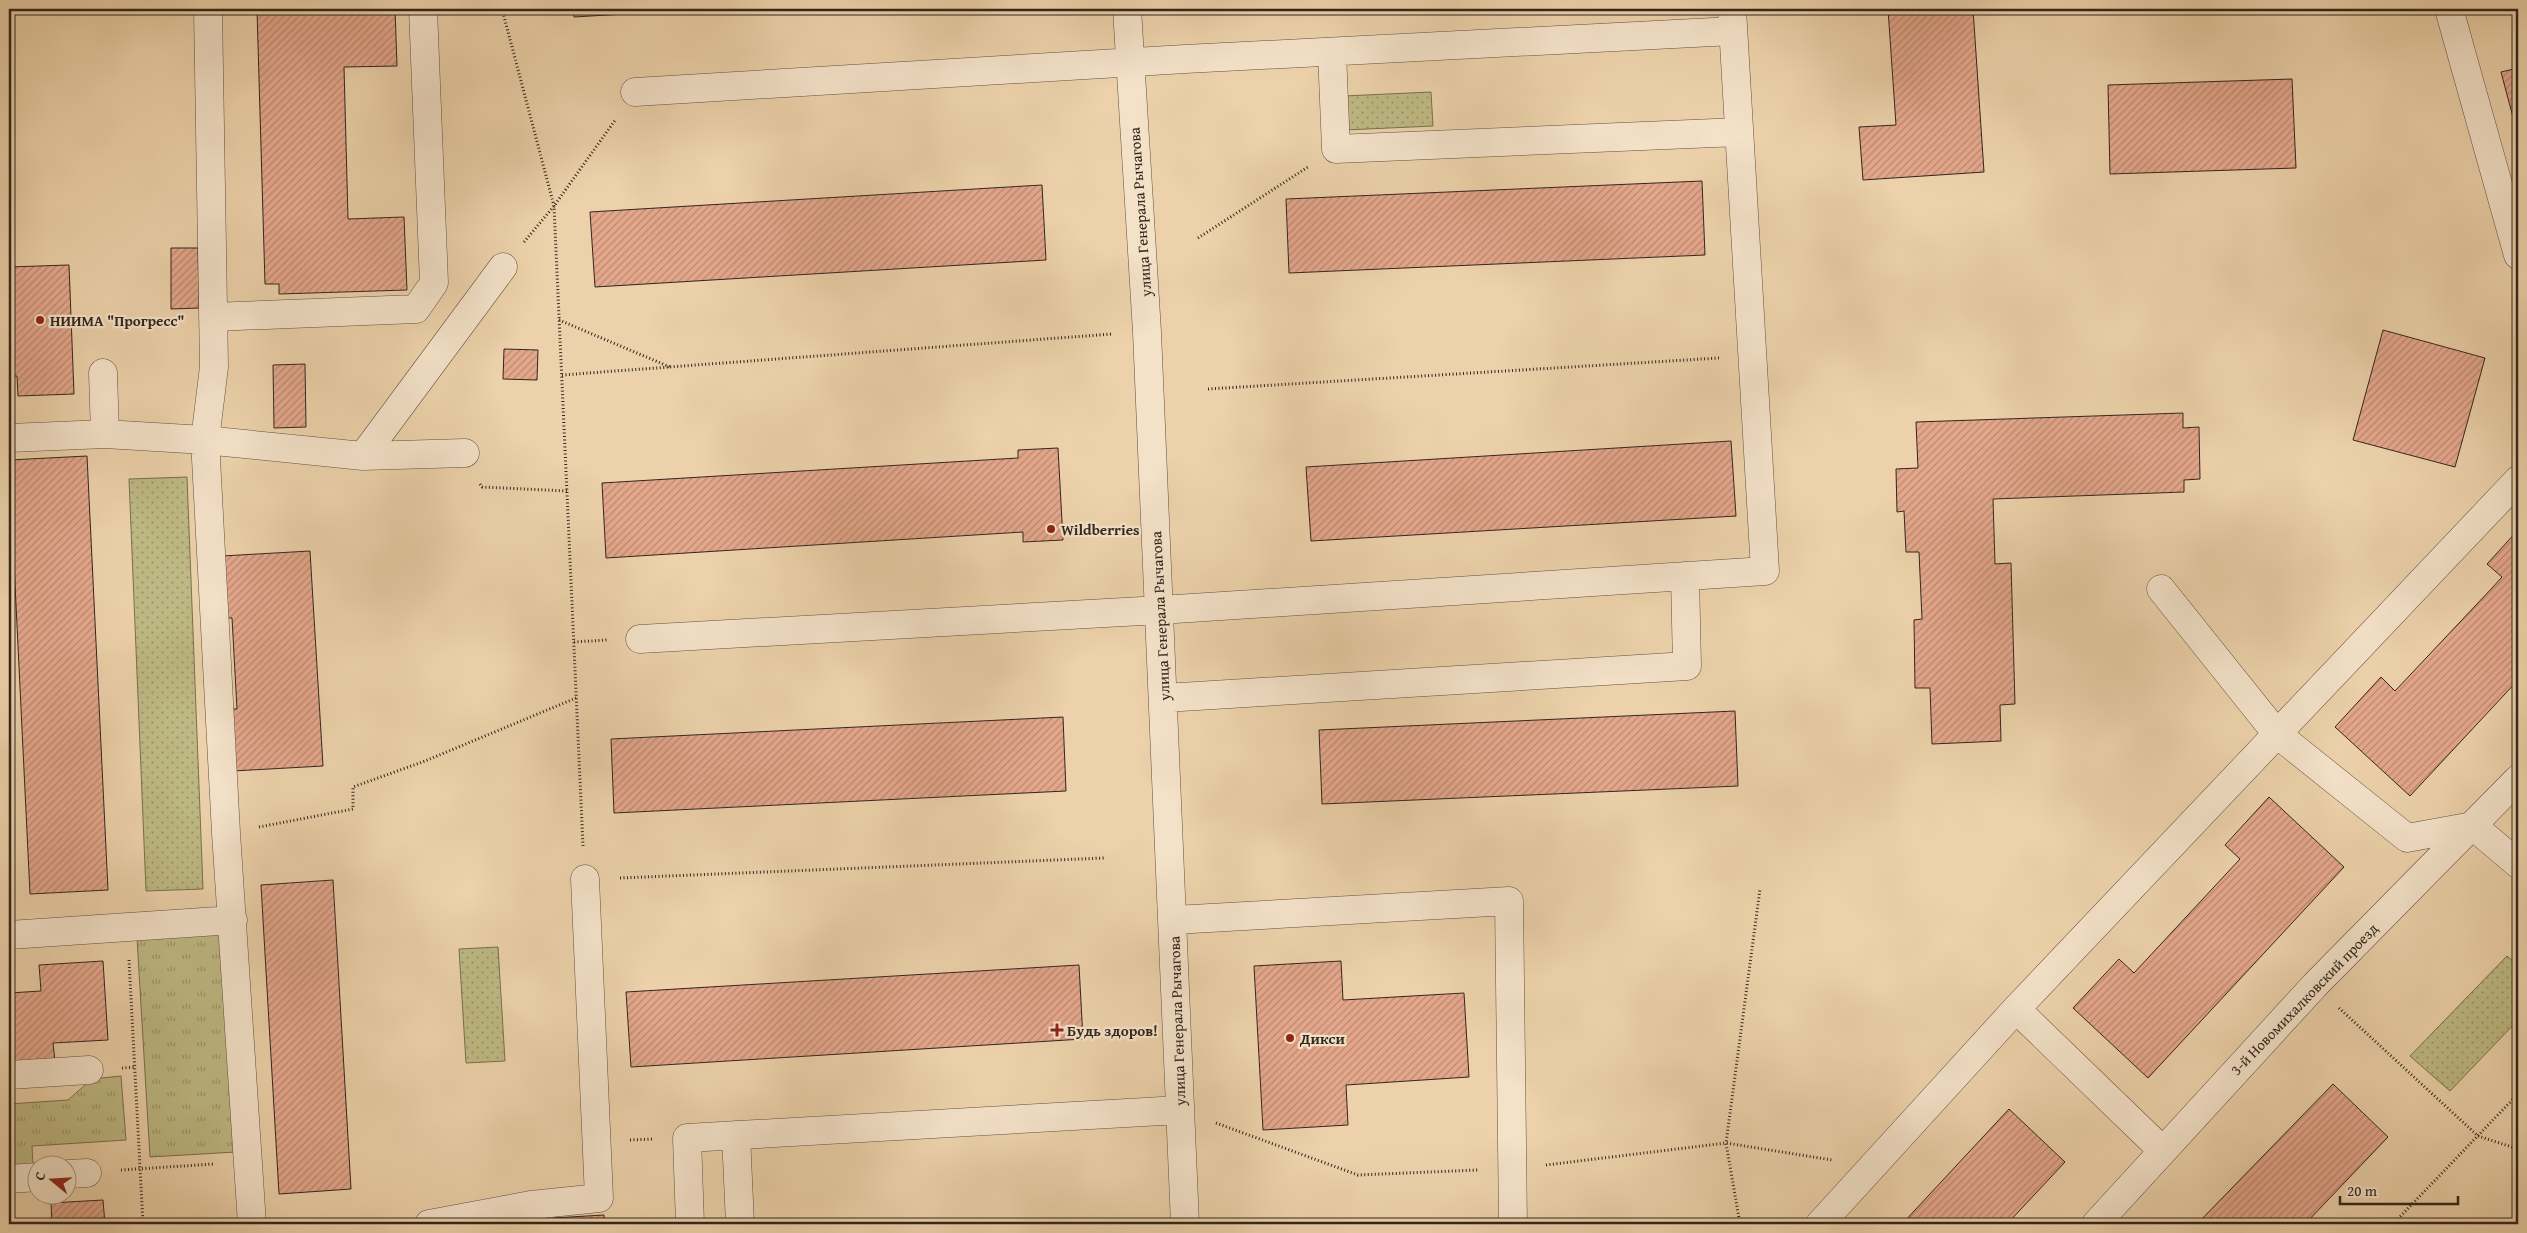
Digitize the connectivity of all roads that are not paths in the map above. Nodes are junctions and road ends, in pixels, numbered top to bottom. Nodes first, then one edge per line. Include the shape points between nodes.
1 (208, 9) edge
2 (423, 9) edge
3 (1127, 9) edge
4 (2449, 9) edge
5 (1732, 20) edge
6 (1332, 52) junction
7 (1131, 63) junction
8 (635, 92) road end
9 (1739, 132) junction
10 (2518, 255) edge
11 (502, 267) road end
12 (213, 317) junction
13 (103, 373) dead end
14 (105, 434) junction
15 (9, 438) edge
16 (205, 440) junction
17 (465, 453) road end
18 (363, 456) junction
19 (2518, 480) edge
20 (1685, 576) junction
21 (2161, 589) dead end
22 (1160, 610) junction
23 (640, 639) dead end
24 (1164, 698) junction
25 (2277, 734) junction
26 (2518, 779) edge
27 (2473, 826) junction
28 (2518, 864) edge
29 (585, 879) road end
30 (233, 920) junction
31 (1174, 920) junction
32 (9, 935) edge
33 (2016, 1009) junction
34 (89, 1070) dead end
35 (9, 1075) edge
36 (1180, 1110) junction
37 (736, 1135) junction
38 (2162, 1150) junction
39 (28, 1178) edge
40 (9, 1179) edge
41 (532, 1214) edge
42 (252, 1224) edge
43 (429, 1224) edge
44 (690, 1224) edge
45 (740, 1224) edge
46 (1185, 1224) edge
47 (1513, 1224) edge
48 (1820, 1224) edge
49 (2096, 1224) edge

1 - 12 street
2 - 12 street via 434,283 416,308
3 - 7 street, улица Генерала Рычагова
4 - 10 street
5 - 6 street
5 - 9 street
6 - 7 street
6 - 9 street via 1336,149
7 - 8 street
7 - 22 street, улица Генерала Рычагова
9 - 20 street via 1764,570
11 - 18 street
12 - 16 street via 214,368
13 - 14 street
14 - 15 street
14 - 16 street
16 - 18 street
16 - 30 street
17 - 18 street
19 - 25 street
20 - 22 street
20 - 24 street via 1687,666
21 - 25 street
22 - 23 street
22 - 24 street, улица Генерала Рычагова
24 - 31 street, улица Генерала Рычагова
25 - 27 street via 2407,838
25 - 33 street
26 - 27 street, 3-й Новомихалковский проезд
27 - 28 street
27 - 38 street, 3-й Новомихалковский проезд via 2315,986
29 - 41 street via 599,1198
30 - 32 street
30 - 42 street
31 - 36 street, улица Генерала Рычагова
31 - 47 street via 1509,901
33 - 38 street
33 - 48 street
34 - 35 street
36 - 37 street
36 - 46 street, улица Генерала Рычагова
37 - 44 street via 687,1138
37 - 45 street
38 - 49 street, 3-й Новомихалковский проезд
39 - 40 street
41 - 43 street

